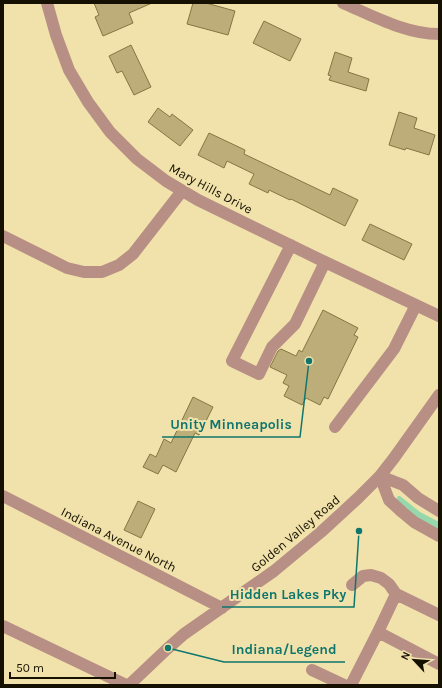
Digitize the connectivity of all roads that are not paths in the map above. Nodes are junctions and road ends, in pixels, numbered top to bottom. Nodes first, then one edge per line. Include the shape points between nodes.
1 (47, 3) edge
2 (342, 3) edge
3 (439, 34) edge
4 (182, 191) junction
5 (3, 236) edge
6 (291, 245) junction
7 (325, 262) junction
8 (416, 305) junction
9 (439, 316) edge
10 (439, 395) edge
11 (335, 427) dead end
12 (380, 476) junction
13 (3, 496) edge
14 (439, 511) edge
15 (439, 536) edge
16 (352, 585) dead end
17 (396, 594) junction
18 (222, 608) junction
19 (439, 616) edge
20 (3, 626) edge
21 (378, 632) junction
22 (439, 664) edge
23 (312, 670) dead end
24 (126, 685) edge
25 (130, 685) edge
26 (344, 685) edge
27 (351, 685) edge

1 - 4 street, Mary Hills Drive via 69,70 88,102 110,132 137,159
2 - 3 street via 404,29
4 - 5 street via 133,254 119,265 102,272 84,272 67,268
4 - 6 street, Mary Hills Drive
6 - 7 street, Mary Hills Drive
6 - 7 street via 232,361 259,374 272,347 295,324
7 - 8 street, Mary Hills Drive
8 - 9 street, Mary Hills Drive
8 - 11 street via 394,349
10 - 12 street, Golden Valley Road
12 - 14 street via 403,485
12 - 15 street via 389,500 414,522
12 - 18 street, Golden Valley Road via 315,537 274,571
13 - 18 street, Indiana Avenue North
16 - 17 street via 363,576 371,575 389,584
17 - 19 street
17 - 21 street
18 - 25 street, Golden Valley Road via 184,634
20 - 24 street
21 - 22 street
21 - 27 street
23 - 26 street

